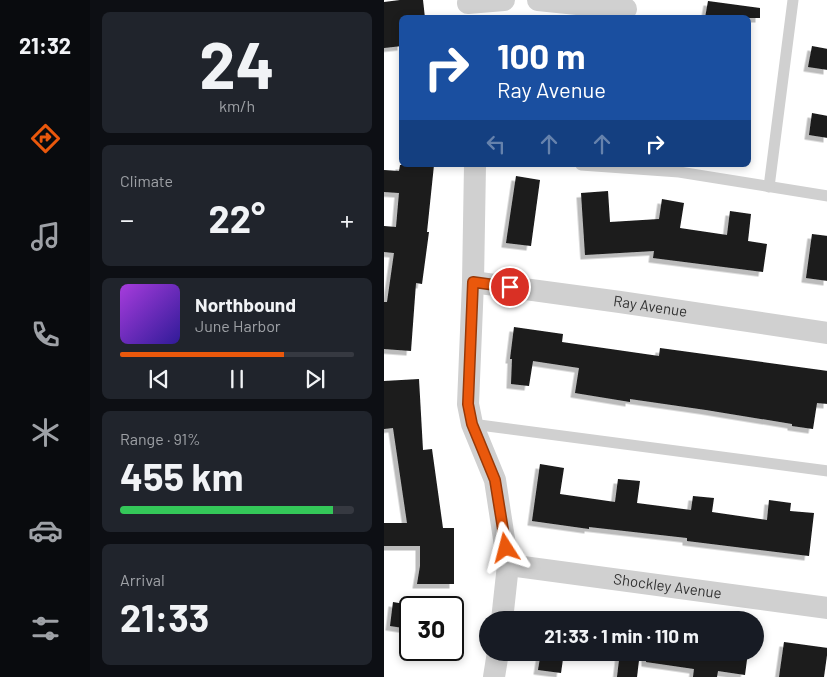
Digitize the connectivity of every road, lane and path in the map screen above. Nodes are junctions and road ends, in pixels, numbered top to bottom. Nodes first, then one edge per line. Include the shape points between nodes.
1 (504, 0) edge
2 (538, 0) edge
3 (793, 0) edge
4 (468, 7) edge
5 (626, 9) dead end
6 (475, 167) edge
7 (609, 167) edge
8 (769, 187) junction
9 (827, 196) edge
10 (473, 282) junction
11 (827, 333) edge
12 (472, 424) junction
13 (827, 471) edge
14 (508, 565) junction
15 (827, 608) edge
16 (503, 611) edge
17 (497, 661) edge
18 (494, 677) edge

1 - 4 street
2 - 5 street
3 - 8 lane
6 - 10 street
7 - 8 lane via 680,172
8 - 9 lane
10 - 11 street, Ray Avenue
10 - 12 street via 468,404
12 - 13 lane
12 - 14 street via 495,480
14 - 15 street, Shockley Avenue
14 - 16 street
17 - 18 street

